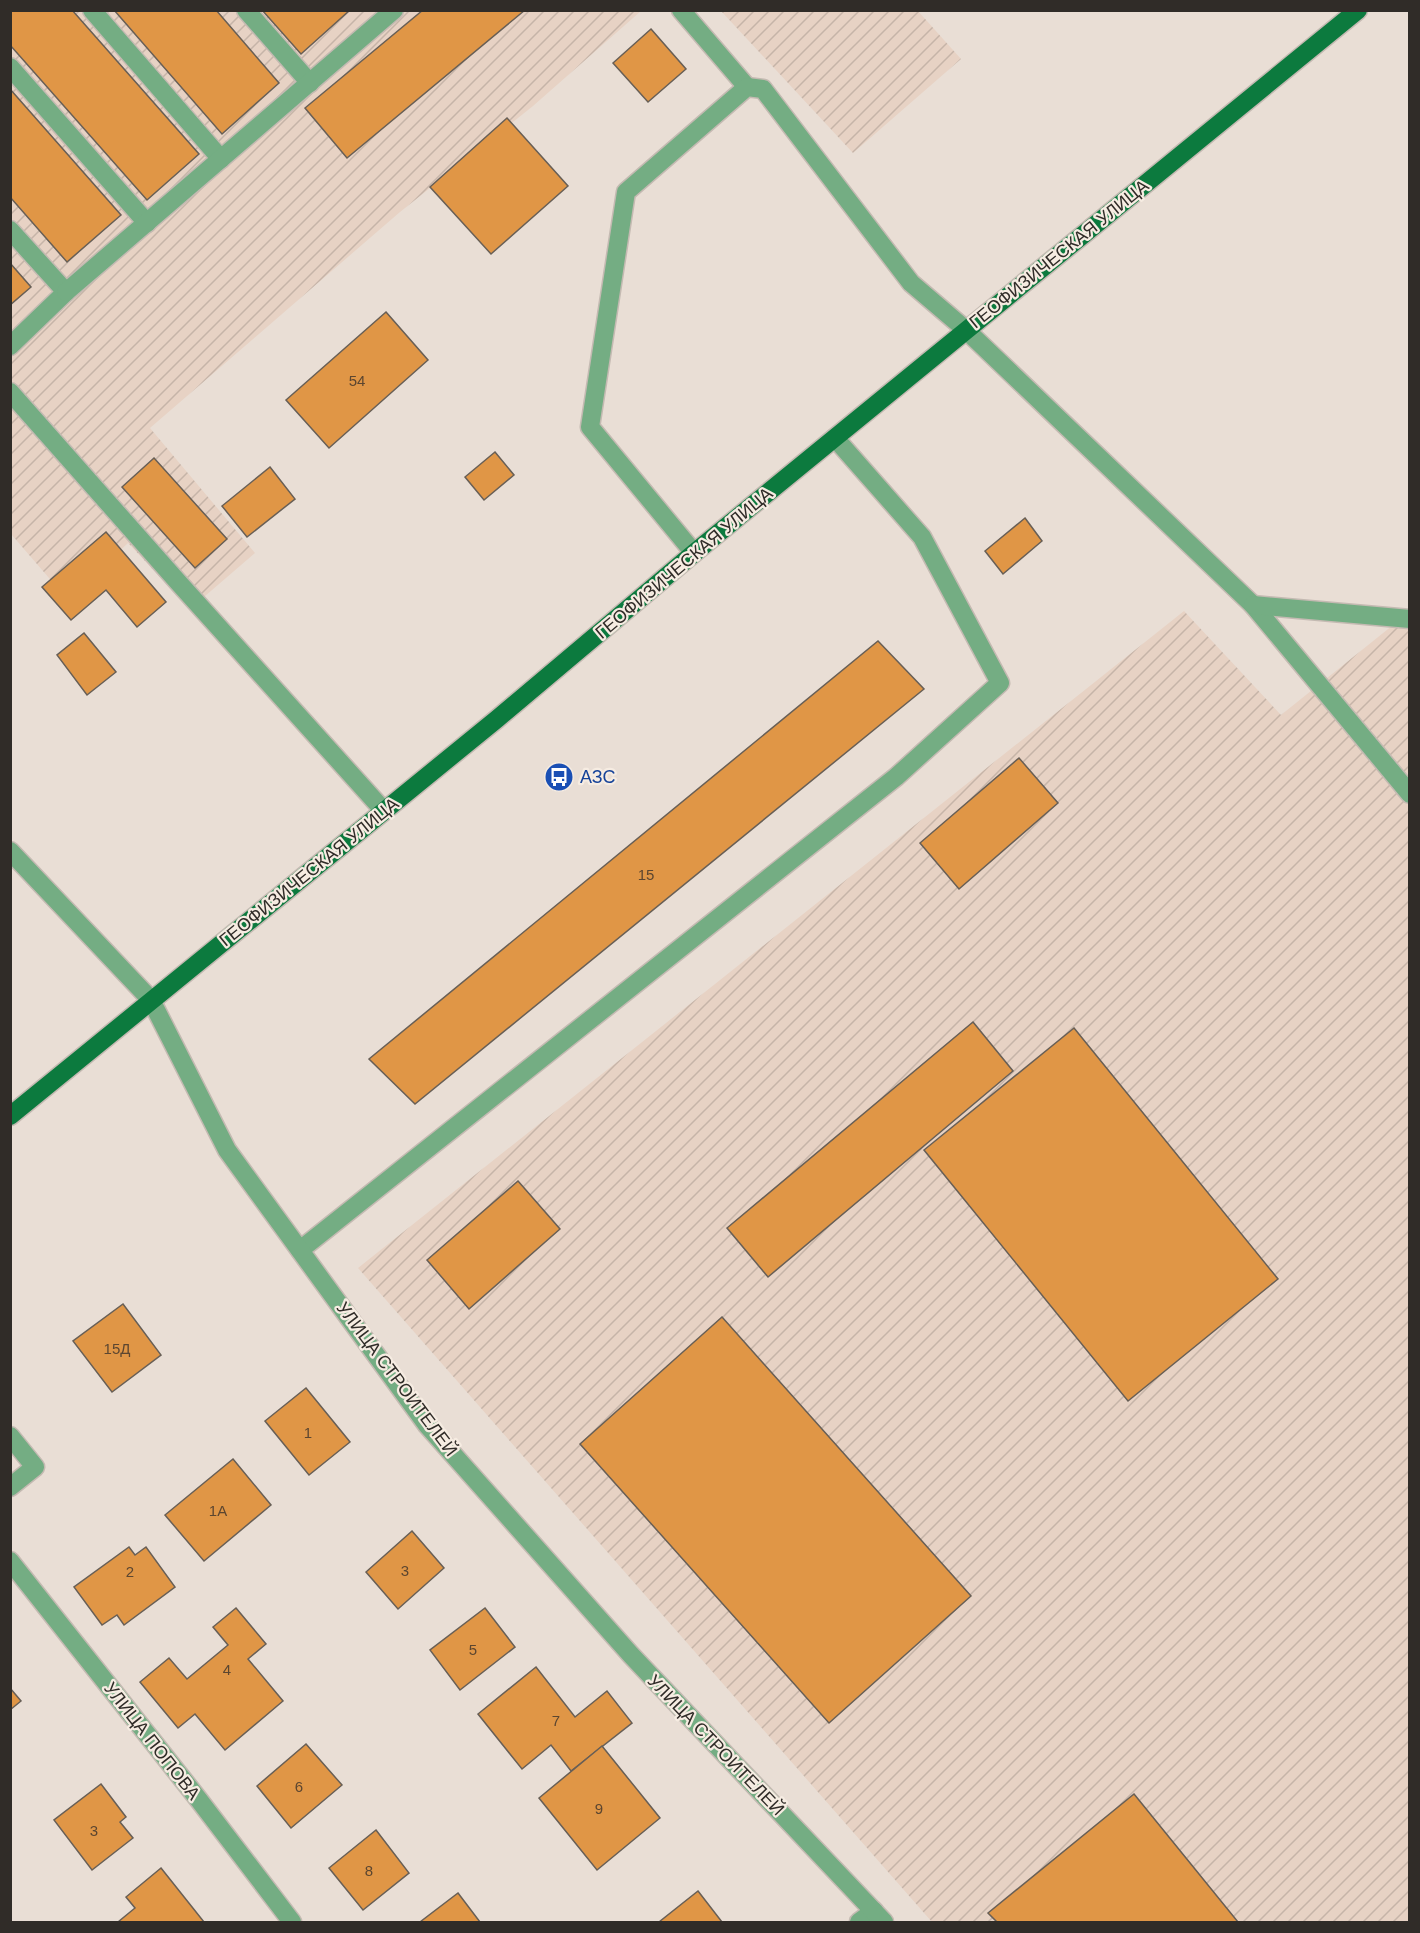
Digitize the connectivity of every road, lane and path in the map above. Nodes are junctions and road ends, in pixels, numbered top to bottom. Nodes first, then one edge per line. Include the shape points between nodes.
1 (92, 10) edge
2 (246, 10) edge
3 (681, 10) edge
4 (1358, 10) edge
5 (391, 12) edge
6 (10, 67) edge
7 (310, 82) junction
8 (747, 87) junction
9 (221, 159) junction
10 (147, 224) junction
11 (10, 230) edge
12 (66, 292) junction
13 (966, 330) junction
14 (10, 345) edge
15 (10, 392) edge
16 (835, 438) junction
17 (694, 553) junction
18 (1253, 605) junction
19 (1407, 621) edge
20 (1410, 794) edge
21 (384, 811) junction
22 (10, 851) edge
23 (151, 1000) junction
24 (10, 1116) edge
25 (300, 1250) junction
26 (10, 1436) edge
27 (10, 1487) edge
28 (10, 1561) edge
29 (879, 1917) edge
30 (292, 1923) edge
31 (859, 1923) edge

1 - 9 street
2 - 7 street
3 - 8 street
4 - 13 main road, ГЕОФИЗИЧЕСКАЯ УЛИЦА
5 - 7 street
6 - 10 street
7 - 9 street
8 - 13 street via 763,89 912,283
8 - 17 street via 626,192 590,427
9 - 10 street
10 - 12 street
11 - 12 street
12 - 14 street
13 - 16 main road, ГЕОФИЗИЧЕСКАЯ УЛИЦА
13 - 18 street
15 - 21 street
16 - 17 main road, ГЕОФИЗИЧЕСКАЯ УЛИЦА
16 - 25 street via 922,537 1000,683 896,777
17 - 21 main road, ГЕОФИЗИЧЕСКАЯ УЛИЦА
18 - 19 street
18 - 20 street
21 - 23 main road, ГЕОФИЗИЧЕСКАЯ УЛИЦА
22 - 23 street, УЛИЦА СТРОИТЕЛЕЙ
23 - 24 main road, ГЕОФИЗИЧЕСКАЯ УЛИЦА
23 - 25 street, УЛИЦА СТРОИТЕЛЕЙ via 227,1150
25 - 29 street, УЛИЦА СТРОИТЕЛЕЙ via 427,1425 631,1655
26 - 27 street via 35,1467
28 - 30 street, УЛИЦА ПОПОВА
29 - 31 street

